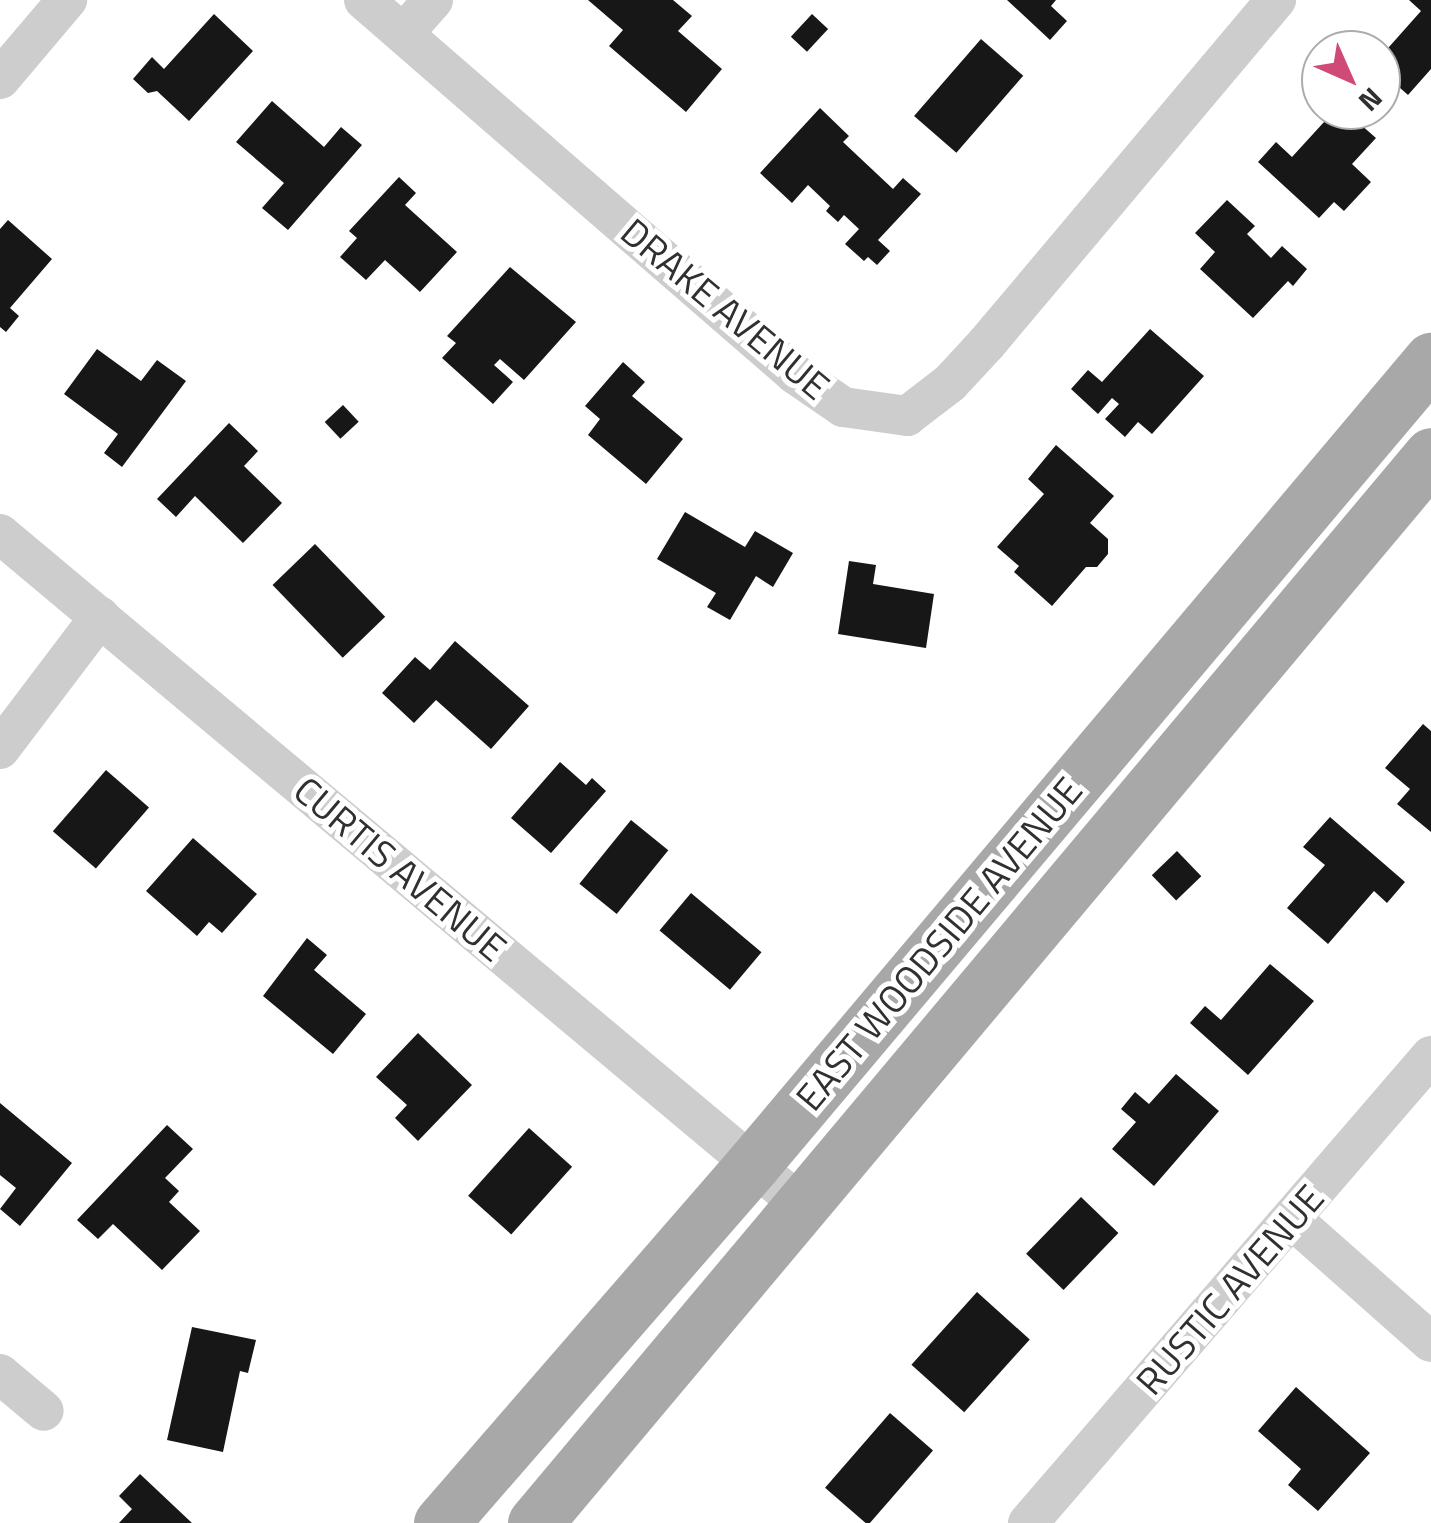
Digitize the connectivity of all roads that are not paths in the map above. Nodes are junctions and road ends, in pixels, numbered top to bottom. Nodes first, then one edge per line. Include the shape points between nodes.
1 (67, 0) edge
2 (364, 0) edge
3 (432, 0) edge
4 (1276, 0) edge
5 (404, 34) junction
6 (0, 79) edge
7 (1431, 360) edge
8 (1431, 455) edge
9 (0, 534) edge
10 (100, 617) junction
11 (0, 749) edge
12 (1431, 1056) edge
13 (753, 1164) junction
14 (800, 1204) junction
15 (1293, 1220) junction
16 (1431, 1342) edge
17 (0, 1374) edge
18 (44, 1411) dead end
19 (441, 1523) edge
20 (535, 1523) edge
21 (1028, 1523) edge

1 - 6 street
2 - 5 street, DRAKE AVENUE
3 - 5 street
4 - 5 street, DRAKE AVENUE via 987,343 907,416 843,406 795,374
7 - 13 main road, EAST WOODSIDE AVENUE
8 - 14 main road, EAST WOODSIDE AVENUE
9 - 10 street, CURTIS AVENUE
10 - 11 street
10 - 13 street, CURTIS AVENUE
12 - 15 street, RUSTIC AVENUE
13 - 14 street, CURTIS AVENUE
13 - 19 main road, EAST WOODSIDE AVENUE
14 - 20 main road, EAST WOODSIDE AVENUE
15 - 16 street
15 - 21 street, RUSTIC AVENUE
17 - 18 street

